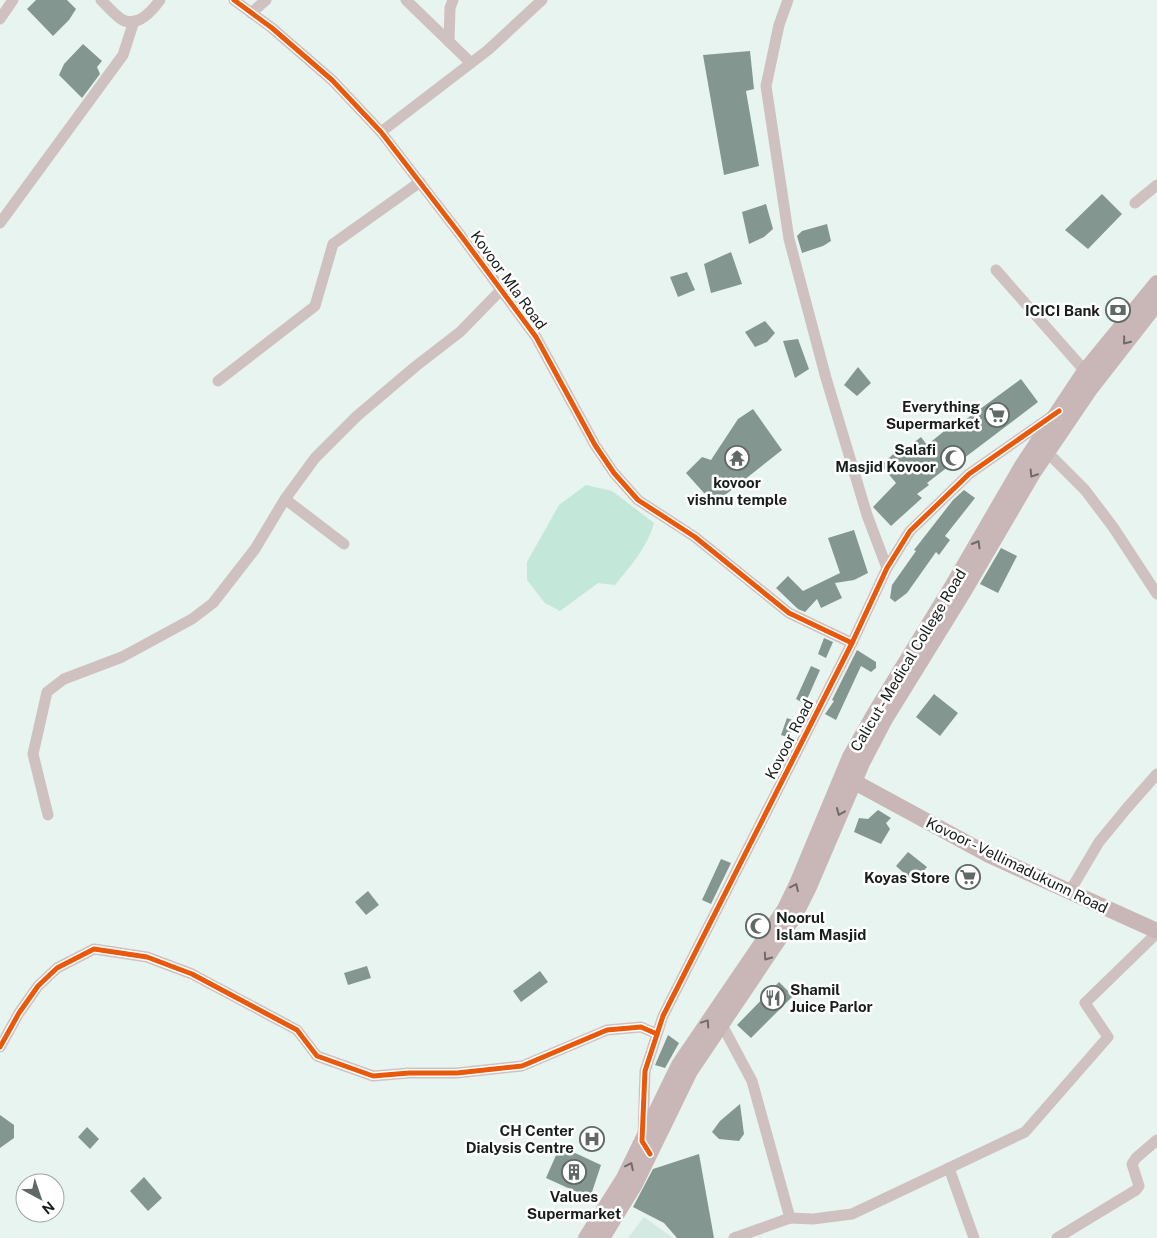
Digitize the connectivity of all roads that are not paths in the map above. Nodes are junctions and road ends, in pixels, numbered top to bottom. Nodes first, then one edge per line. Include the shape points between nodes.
1 (13, 0) edge
2 (101, 0) edge
3 (160, 0) edge
4 (234, 0) edge
5 (266, 0) edge
6 (406, 0) edge
7 (453, 0) edge
8 (542, 0) edge
9 (788, 0) edge
10 (252, 13) junction
11 (0, 20) edge
12 (134, 21) junction
13 (449, 42) junction
14 (471, 63) junction
15 (381, 132) junction
16 (420, 182) junction
17 (1157, 185) edge
18 (1135, 203) dead end
19 (0, 223) edge
20 (996, 270) dead end
21 (1157, 283) edge
22 (501, 290) junction
23 (1157, 303) edge
24 (1085, 371) junction
25 (218, 381) dead end
26 (1075, 400) junction
27 (1059, 411) junction
28 (1047, 452) junction
29 (285, 499) junction
30 (344, 544) dead end
31 (887, 568) junction
32 (1157, 594) edge
33 (852, 643) junction
34 (1157, 774) edge
35 (847, 780) junction
36 (48, 815) dead end
37 (821, 839) junction
38 (1070, 891) junction
39 (1157, 932) edge
40 (721, 1023) junction
41 (657, 1034) junction
42 (0, 1047) edge
43 (1157, 1140) edge
44 (646, 1148) junction
45 (949, 1168) junction
46 (790, 1218) junction
47 (586, 1238) edge
48 (602, 1238) edge
49 (734, 1238) edge
50 (974, 1238) edge
51 (1058, 1238) edge

1 - 11 street
2 - 12 street via 123,20
3 - 12 street via 150,13
4 - 10 street, Kovoor Mla Road
5 - 10 street
6 - 13 street
7 - 13 street
8 - 14 street
9 - 31 street via 779,25 766,86 789,239 826,378 867,515
10 - 15 street, Kovoor Mla Road via 332,80
12 - 19 street via 123,54
13 - 14 street
14 - 15 street
15 - 16 street, Kovoor Mla Road
16 - 22 street, Kovoor Mla Road
16 - 25 street via 333,244 315,306
17 - 18 street
20 - 24 street
21 - 24 main road, Calicut - Medical College Road
22 - 29 street via 460,332 356,416 315,458
22 - 33 street, Kovoor Mla Road via 536,337 595,445 638,500 695,537 789,612
23 -> 26 main road
24 - 26 main road, Calicut - Medical College Road
26 - 27 main road, Calicut - Medical College Road
26 - 28 main road
27 - 31 street, Kovoor Road via 969,474 910,532
35 -> 27 main road, Calicut - Medical College Road via 850,757 874,713 1022,466
28 - 32 street via 1085,490
28 -> 35 main road via 885,719 862,763
29 - 30 street
29 - 36 street via 255,549 213,603 169,632 122,657 64,680 47,692 33,754
31 - 33 street, Kovoor Road
33 - 41 street, Kovoor Road via 663,1016
34 - 38 street via 1100,842
35 - 37 main road
35 - 38 main road, Kovoor - Vellimadukunn Road via 989,855
37 -> 40 main road via 808,889 795,915
44 -> 37 main road via 679,1065 784,908
38 - 39 main road, Kovoor - Vellimadukunn Road
39 - 45 street via 1085,1004 1108,1037 1025,1132
40 - 44 main road
40 - 46 street via 752,1081
41 - 42 street via 641,1027 607,1030 522,1066 457,1073 373,1076 317,1056 297,1030 192,974 147,957 94,949 57,968 38,986
41 - 44 street, Kovoor Road via 645,1071
43 - 51 street via 1132,1164 1139,1186 1136,1190
47 -> 44 main road
44 - 48 main road via 635,1184
45 - 46 street via 852,1214
45 - 50 street
46 - 49 street

